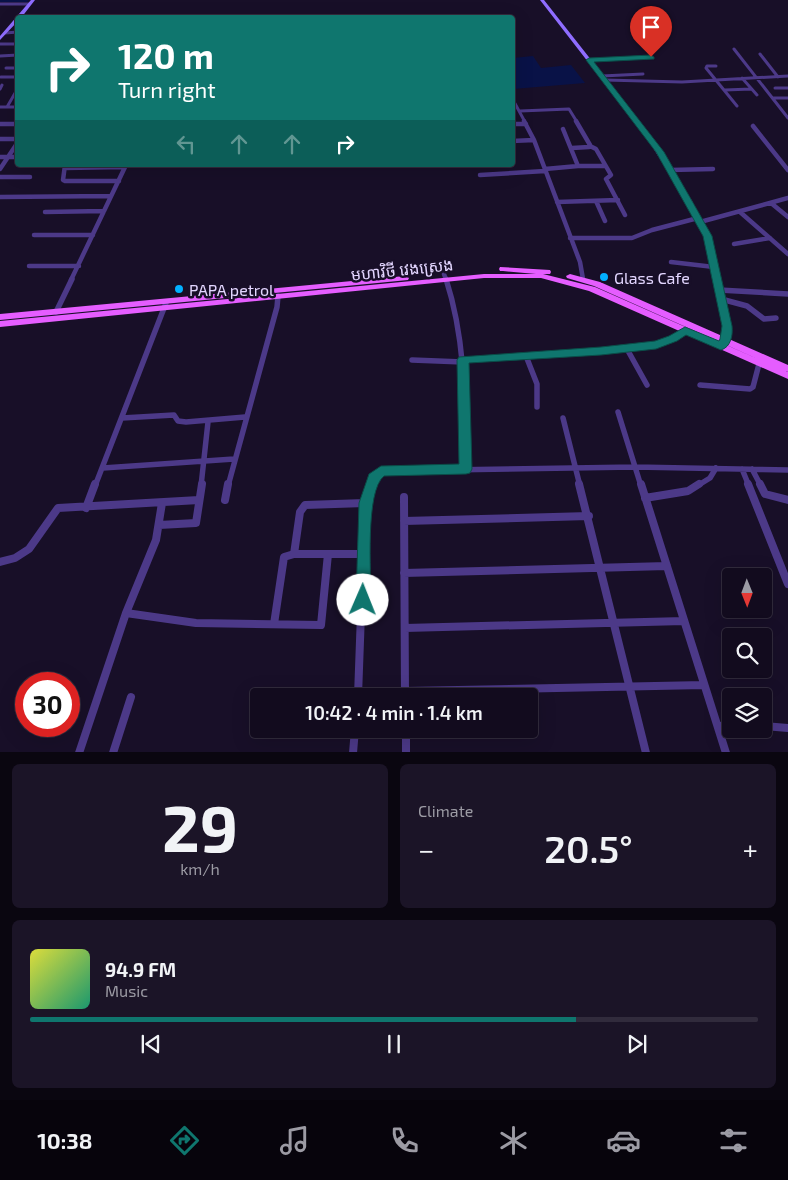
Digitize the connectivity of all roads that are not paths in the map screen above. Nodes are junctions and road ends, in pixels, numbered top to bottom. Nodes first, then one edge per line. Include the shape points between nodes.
1 (542, 0) edge
2 (31, 2) edge
3 (0, 4) edge
4 (20, 15) edge
5 (15, 22) edge
6 (15, 32) edge
7 (6, 33) junction
8 (0, 39) edge
9 (0, 44) edge
10 (15, 44) edge
11 (734, 49) dead end
12 (760, 54) dead end
13 (15, 55) edge
14 (0, 56) edge
15 (651, 57) dead end
16 (589, 60) junction
17 (716, 66) dead end
18 (6, 68) dead end
19 (15, 68) edge
20 (643, 74) dead end
21 (1, 77) dead end
22 (15, 77) edge
23 (756, 77) junction
24 (778, 77) junction
25 (787, 77) edge
26 (604, 78) junction
27 (742, 78) junction
28 (716, 79) junction
29 (775, 88) dead end
30 (788, 88) edge
31 (751, 89) junction
32 (725, 90) junction
33 (15, 93) edge
34 (757, 95) dead end
35 (773, 98) junction
36 (788, 98) edge
37 (515, 103) edge
38 (737, 106) dead end
39 (0, 107) edge
40 (7, 107) junction
41 (15, 107) edge
42 (520, 111) junction
43 (788, 118) edge
44 (0, 124) edge
45 (15, 124) edge
46 (515, 124) edge
47 (526, 124) junction
48 (753, 126) dead end
49 (563, 129) dead end
50 (0, 139) edge
51 (534, 140) junction
52 (15, 141) edge
53 (515, 141) edge
54 (15, 146) edge
55 (590, 146) junction
56 (572, 148) junction
57 (15, 157) edge
58 (0, 158) edge
59 (8, 158) junction
60 (578, 166) junction
61 (605, 166) junction
62 (65, 167) edge
63 (125, 167) edge
64 (0, 169) edge
65 (713, 169) dead end
66 (545, 170) junction
67 (670, 170) junction
68 (788, 170) edge
69 (30, 176) dead end
70 (480, 176) dead end
71 (0, 177) edge
72 (119, 181) junction
73 (111, 196) junction
74 (0, 197) edge
75 (788, 198) edge
76 (618, 200) junction
77 (596, 201) junction
78 (557, 202) junction
79 (771, 203) junction
80 (104, 211) junction
81 (45, 212) dead end
82 (740, 212) junction
83 (626, 215) dead end
84 (788, 217) edge
85 (699, 220) junction
86 (605, 221) dead end
87 (34, 235) dead end
88 (93, 235) junction
89 (570, 238) junction
90 (770, 238) junction
91 (734, 244) dead end
92 (788, 254) edge
93 (671, 262) dead end
94 (29, 266) dead end
95 (79, 266) junction
96 (714, 267) junction
97 (445, 277) junction
98 (583, 279) junction
99 (719, 290) junction
100 (788, 294) edge
101 (278, 296) junction
102 (722, 299) junction
103 (166, 304) junction
104 (56, 312) junction
105 (0, 317) edge
106 (776, 318) dead end
107 (0, 324) edge
108 (685, 330) junction
109 (723, 343) junction
110 (627, 349) junction
111 (526, 356) junction
112 (412, 360) dead end
113 (463, 361) junction
114 (760, 364) junction
115 (788, 369) edge
116 (788, 376) edge
117 (647, 385) dead end
118 (700, 386) dead end
119 (536, 407) dead end
120 (618, 412) dead end
121 (245, 417) junction
122 (122, 418) junction
123 (563, 418) dead end
124 (208, 422) junction
125 (234, 459) junction
126 (205, 460) junction
127 (635, 467) junction
128 (103, 468) junction
129 (576, 468) junction
130 (716, 468) junction
131 (466, 469) junction
132 (742, 469) junction
133 (752, 469) junction
134 (788, 470) edge
135 (404, 497) dead end
136 (645, 498) junction
137 (199, 500) junction
138 (225, 500) dead end
139 (788, 500) edge
140 (162, 503) junction
141 (365, 503) junction
142 (86, 508) junction
143 (589, 516) junction
144 (404, 521) junction
145 (159, 526) junction
146 (294, 554) junction
147 (328, 554) junction
148 (364, 554) junction
149 (0, 562) edge
150 (667, 566) junction
151 (601, 568) junction
152 (404, 573) junction
153 (788, 584) edge
154 (126, 612) junction
155 (684, 621) junction
156 (614, 623) junction
157 (274, 624) junction
158 (405, 628) junction
159 (704, 685) junction
160 (630, 686) junction
161 (358, 688) edge
162 (405, 688) edge
163 (538, 689) edge
164 (131, 697) dead end
165 (718, 726) junction
166 (722, 726) edge
167 (772, 727) edge
168 (788, 728) edge
169 (354, 738) edge
170 (406, 738) edge
171 (79, 752) edge
172 (113, 752) edge
173 (353, 752) edge
174 (406, 752) edge
175 (646, 752) edge
176 (726, 752) edge

1 - 16 street
2 - 3 street
2 - 4 street
5 - 7 street
6 - 7 street
7 - 8 street
9 - 10 street
11 - 23 street
12 - 24 street
13 - 14 street
15 - 16 street
16 - 26 street
17 - 28 street via 706,67
18 - 19 street
20 - 26 street
21 - 22 street
23 - 24 street
23 - 27 street
23 - 35 street
24 - 25 street
26 - 28 street via 682,82
26 - 67 street via 657,147
27 - 28 street
27 - 31 street
28 - 32 street
29 - 30 street
31 - 32 street
31 - 34 street
32 - 38 street
33 - 40 street
35 - 36 street
35 - 43 street
37 - 42 street
39 - 40 street
40 - 41 street
42 - 47 street
42 - 55 street via 568,108
44 - 45 street
46 - 47 street
47 - 51 street
48 - 68 street
49 - 56 street
50 - 52 street
51 - 53 street
51 - 66 street
54 - 59 street
55 - 56 street
55 - 61 street via 596,149
56 - 60 street
57 - 59 street
58 - 59 street
59 - 64 street
60 - 61 street
60 - 66 street
61 - 76 street via 610,175 606,178
62 - 72 street via 65,181
63 - 72 street
65 - 67 street
66 - 70 street
66 - 78 street
67 - 85 street
69 - 71 street
72 - 73 street
73 - 74 street
73 - 80 street
75 - 79 street
76 - 77 street
76 - 83 street
77 - 78 street
77 - 86 street
78 - 89 street
79 - 82 street
79 - 84 street
80 - 81 street
80 - 88 street
82 - 85 street
82 - 90 street
85 - 89 street via 652,230 632,238
85 - 96 street via 707,236
87 - 88 street
88 - 95 street
89 - 98 street
90 - 91 street
90 - 92 street
93 - 96 street
94 - 95 street
95 - 104 street
96 - 99 street
97 - 98 main road, មហាវិថី វេងស្រេង via 520,269
97 - 101 main road, មហាវិថី វេងស្រេង
97 - 103 main road, មហាវិថី វេងស្រេង
97 - 108 main road, មហាវិថី វេងស្រេង via 506,275 560,280 592,289
97 - 113 street via 459,320
98 - 109 main road, មហាវិថី វេងស្រេង
99 - 100 street
99 - 102 street
101 - 103 main road, មហាវិថី វេងស្រេង
101 - 121 street
102 - 106 street via 746,306 764,320
102 - 109 street via 728,334
103 - 104 main road, មហាវិថី វេងស្រេង
103 - 107 main road, មហាវិថី វេងស្រេង
103 - 122 street
104 - 105 main road, មហាវិថី វេងស្រេង
108 - 109 main road, មហាវិថី វេងស្រេង
108 - 110 street via 664,343
109 - 114 main road, មហាវិថី វេងស្រេង
109 - 115 main road, មហាវិថី វេងស្រេង
110 - 111 street
110 - 117 street
111 - 113 street
111 - 119 street via 537,384
112 - 113 street
113 - 131 street
114 - 116 main road, មហាវិថី វេងស្រេង
114 - 118 street via 753,387
120 - 127 street
121 - 124 street
121 - 125 street
122 - 124 street via 174,415 178,421
122 - 128 street
123 - 129 street
124 - 126 street
125 - 126 street
125 - 138 street
126 - 128 street
126 - 137 street
127 - 129 street
127 - 130 street
127 - 136 street
128 - 142 street
129 - 131 street
129 - 143 street
130 - 132 street
130 - 136 street via 710,478 688,491
131 - 141 street via 381,471 374,477
132 - 133 street
132 - 153 street
133 - 134 street
133 - 139 street via 765,494
135 - 144 street
136 - 150 street
137 - 140 street
137 - 145 street via 196,523
140 - 142 street
140 - 145 street
141 - 146 street via 305,505 300,512
141 - 148 street
142 - 149 street via 58,508 27,552
143 - 144 street
143 - 151 street
144 - 152 street
145 - 154 street
146 - 147 street
146 - 157 street via 284,557
147 - 148 street
147 - 157 street via 321,625
148 - 161 street
150 - 151 street
150 - 155 street
151 - 152 street
151 - 156 street
152 - 158 street
154 - 157 street via 196,624
154 - 171 street
155 - 156 street
155 - 159 street
156 - 158 street
156 - 160 street
158 - 162 street
159 - 160 street
159 - 165 street
160 - 163 street
160 - 175 street
164 - 172 street
165 - 166 street
165 - 176 street
167 - 168 street
169 - 173 street
170 - 174 street

